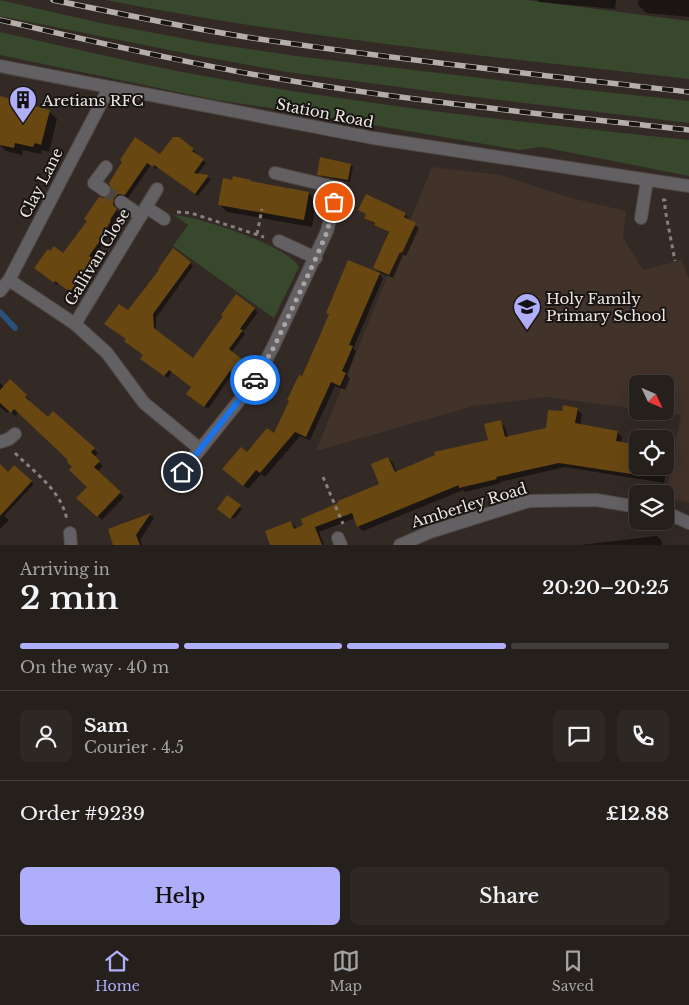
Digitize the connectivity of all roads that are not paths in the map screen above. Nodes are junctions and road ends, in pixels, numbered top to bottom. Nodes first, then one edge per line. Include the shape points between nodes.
1 (0, 66) edge
2 (109, 88) junction
3 (106, 167) dead end
4 (275, 173) dead end
5 (647, 180) junction
6 (689, 186) edge
7 (157, 189) dead end
8 (104, 190) dead end
9 (121, 202) tunnel mouth
10 (143, 211) junction
11 (641, 218) dead end
12 (164, 219) road end
13 (279, 241) road end
14 (316, 258) junction
15 (9, 280) junction
16 (0, 291) edge
17 (75, 324) junction
18 (15, 434) dead end
19 (1, 441) edge
20 (200, 449) junction
21 (182, 472) dead end
22 (629, 506) edge
23 (674, 516) edge
24 (689, 523) edge
25 (400, 545) edge

1 - 2 street, Station Road
2 - 5 street, Station Road via 373,138
2 - 15 street, Clay Lane
3 - 8 street via 94,183
4 - 14 street via 338,188 327,232
5 - 6 street, Station Road
5 - 11 street
7 - 10 street, Gallivan Close
9 - 10 street
10 - 12 street, Gallivan Close
10 - 17 street, Gallivan Close
13 - 14 street
14 - 20 street via 255,381
15 - 16 street, Clay Lane
15 - 17 street, Gallivan Close
17 - 20 street, Gallivan Close via 107,353 144,402
18 - 19 street
20 - 21 street
22 - 25 street, Amberley Road via 596,500 529,501 430,532
23 - 24 street

